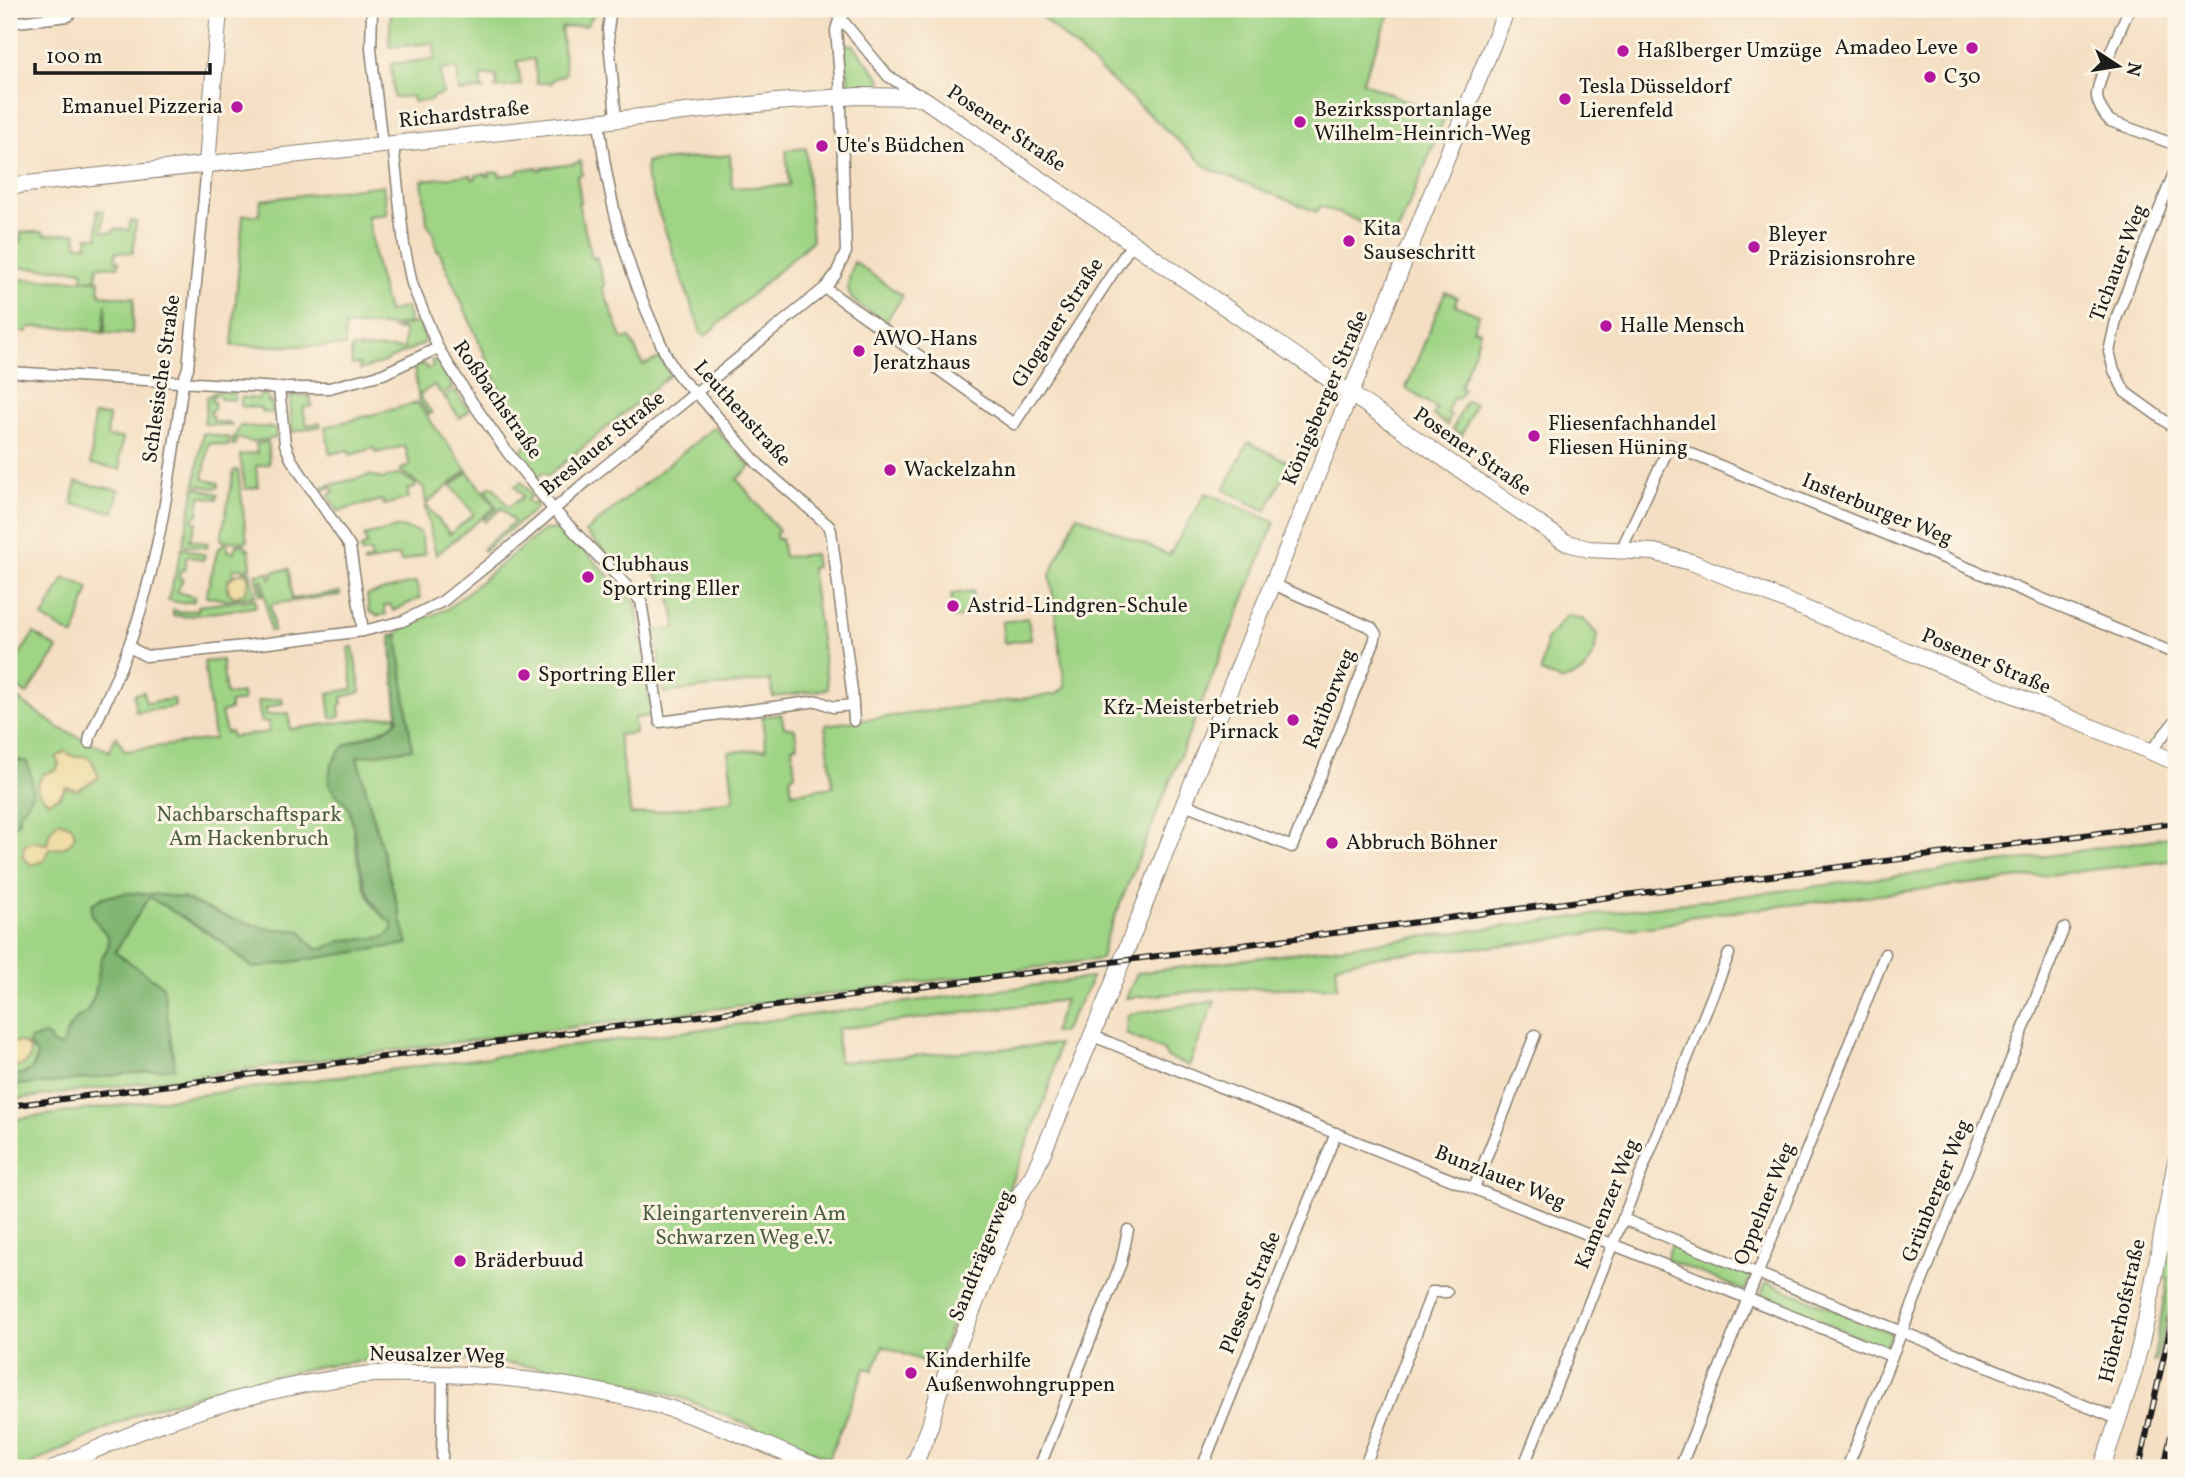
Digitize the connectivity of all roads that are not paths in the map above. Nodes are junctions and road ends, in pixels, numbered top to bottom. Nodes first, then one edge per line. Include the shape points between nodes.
1 (73, 9) edge
2 (219, 9) edge
3 (372, 9) edge
4 (611, 9) edge
5 (849, 9) edge
6 (1507, 9) edge
7 (2129, 9) edge
8 (837, 13) edge
9 (9, 23) edge
10 (840, 97) junction
11 (924, 99) junction
12 (616, 119) junction
13 (599, 121) junction
14 (387, 144) junction
15 (2176, 145) edge
16 (207, 165) junction
17 (2176, 168) edge
18 (9, 186) edge
19 (1133, 242) junction
20 (825, 288) junction
21 (438, 348) junction
22 (9, 372) edge
23 (184, 382) junction
24 (279, 388) junction
25 (696, 392) junction
26 (1351, 394) junction
27 (2176, 429) edge
28 (553, 509) junction
29 (1621, 551) junction
30 (1273, 584) junction
31 (363, 631) junction
32 (129, 647) junction
33 (2176, 654) edge
34 (853, 705) junction
35 (2176, 720) edge
36 (854, 721) dead end
37 (89, 743) dead end
38 (2149, 752) junction
39 (2176, 762) edge
40 (1185, 804) junction
41 (2064, 928) dead end
42 (1729, 954) dead end
43 (1885, 954) dead end
44 (1112, 990) joint
45 (1535, 1035) dead end
46 (1093, 1036) junction
47 (1336, 1133) junction
48 (2176, 1161) edge
49 (1474, 1188) junction
50 (1623, 1219) junction
51 (1128, 1230) dead end
52 (1613, 1245) junction
53 (1758, 1273) junction
54 (1447, 1292) dead end
55 (1748, 1299) junction
56 (1901, 1331) junction
57 (1891, 1356) junction
58 (443, 1374) junction
59 (2118, 1419) junction
60 (55, 1468) edge
61 (442, 1468) edge
62 (820, 1468) edge
63 (913, 1468) edge
64 (1039, 1468) edge
65 (1202, 1468) edge
66 (1364, 1468) edge
67 (1524, 1468) edge
68 (1680, 1468) edge
69 (1847, 1468) edge
70 (2102, 1468) edge

1 - 9 street via 68,16
2 - 16 street, Schlesische Straße
3 - 14 street, Roßbachstraße via 371,50
4 - 12 street via 608,29
5 - 8 street
6 - 26 street, Königsberger Straße
7 - 15 street via 2097,97 2110,121
8 - 10 street, Breslauer Straße
8 - 11 street, Posener Straße via 888,76
10 - 11 street, Richardstraße via 909,95
10 - 12 street, Richardstraße
10 - 20 street, Breslauer Straße via 846,252
11 - 19 street, Posener Straße
12 - 13 street, Richardstraße
13 - 14 street, Richardstraße
13 - 25 street, Leuthenstraße via 606,178 627,262 665,353
14 - 16 street, Richardstraße
14 - 21 street, Roßbachstraße via 412,284
16 - 18 street, Richardstraße
16 - 23 street, Schlesische Straße
17 - 27 street, Tichauer Weg via 2117,316 2109,352 2126,392
19 - 20 street, Glogauer Straße via 1014,424
19 - 26 street, Posener Straße
20 - 25 street, Breslauer Straße
21 - 24 street via 352,384
21 - 28 street, Roßbachstraße via 501,443
22 - 23 street
23 - 24 street
23 - 32 street, Schlesische Straße via 166,496
24 - 31 street via 291,459 350,547
25 - 28 street, Breslauer Straße
25 - 34 street, Leuthenstraße via 758,464 829,526
26 - 29 street, Posener Straße via 1565,542
26 - 30 street, Königsberger Straße
28 - 31 street, Breslauer Straße via 443,601 403,621
28 - 34 street, Roßbachstraße via 640,601 660,722 818,701 833,707
29 - 33 street, Insterburger Weg via 1670,445
29 - 38 street, Posener Straße via 1654,552 1694,563
30 - 40 street, Königsberger Straße
30 - 40 street, Ratiborweg via 1372,628 1376,634 1292,847
31 - 32 street, Breslauer Straße via 146,656
32 - 37 street, Schlesische Straße
34 - 36 street, Leuthenstraße
35 - 38 street
38 - 39 street, Posener Straße
40 - 44 street, Königsberger Straße
41 - 56 street, Grünberger Weg
42 - 50 street, Kamenzer Weg
43 - 53 street, Oppelner Weg
44 - 46 street, Sandträgerweg
45 - 49 street
46 - 47 street, Bunzlauer Weg
46 - 63 street, Sandträgerweg via 1033,1175 1030,1199 958,1373
47 - 49 street, Bunzlauer Weg
47 - 65 street, Plesser Straße
48 - 59 street, Höherhofstraße via 2146,1321
49 - 52 street, Bunzlauer Weg
50 - 52 street, Kamenzer Weg
50 - 53 street
51 - 64 street via 1121,1264
52 - 55 street, Bunzlauer Weg
52 - 67 street, Kamenzer Weg
53 - 55 street, Oppelner Weg
53 - 56 street
54 - 66 street via 1432,1292
55 - 57 street, Bunzlauer Weg
55 - 68 street, Oppelner Weg
56 - 57 street, Grünberger Weg
56 - 59 street
57 - 69 street, Grünberger Weg
58 - 60 street, Neusalzer Weg via 362,1375 209,1406
58 - 61 street
58 - 62 street, Neusalzer Weg via 566,1386 659,1406
59 - 70 street, Höherhofstraße

